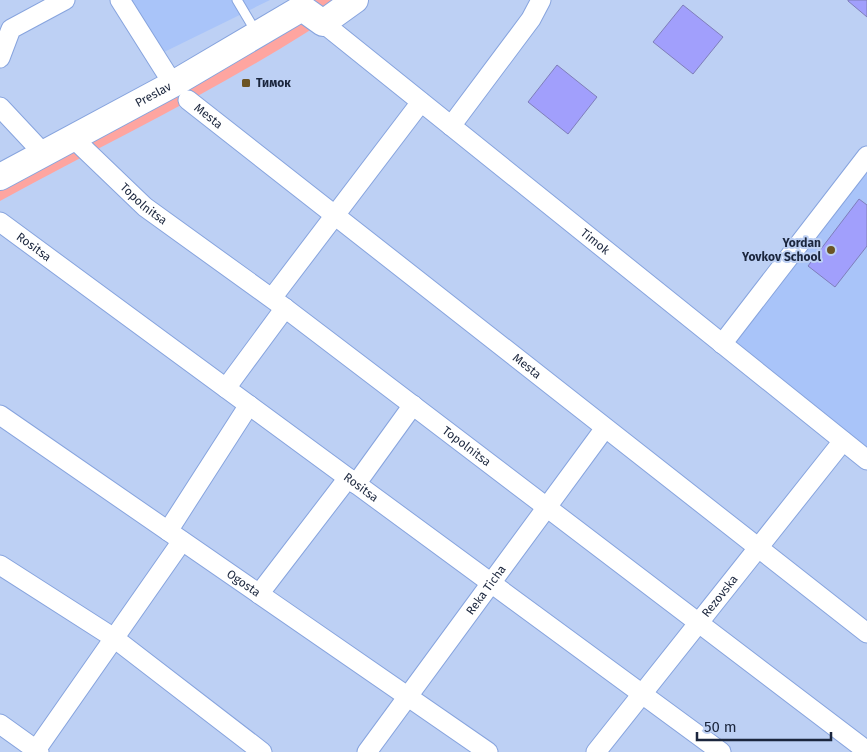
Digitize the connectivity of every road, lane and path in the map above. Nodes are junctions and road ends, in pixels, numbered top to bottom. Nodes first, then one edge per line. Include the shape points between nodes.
1 (65, 0) edge
2 (120, 0) edge
3 (237, 0) edge
4 (355, 0) edge
5 (541, 0) edge
6 (313, 10) edge
7 (257, 35) junction
8 (0, 58) edge
9 (180, 92) junction
10 (422, 102) junction
11 (0, 107) edge
12 (452, 126) junction
13 (72, 137) junction
14 (42, 153) junction
15 (867, 156) edge
16 (0, 177) edge
17 (335, 216) junction
18 (0, 222) edge
19 (279, 303) junction
20 (722, 344) junction
21 (226, 388) junction
22 (249, 405) junction
23 (413, 406) junction
24 (0, 415) edge
25 (605, 428) junction
26 (843, 441) junction
27 (867, 460) edge
28 (352, 481) junction
29 (547, 507) junction
30 (175, 536) junction
31 (758, 547) junction
32 (0, 565) edge
33 (491, 583) junction
34 (258, 594) junction
35 (699, 622) junction
36 (867, 633) edge
37 (114, 638) junction
38 (642, 694) junction
39 (407, 696) junction
40 (2, 728) edge
41 (37, 751) edge
42 (867, 751) edge
43 (262, 752) edge
44 (367, 752) edge
45 (488, 752) edge
46 (596, 752) edge
47 (721, 752) edge

1 - 8 street via 11,29
2 - 9 street, Mesta
3 - 7 lane
4 - 6 main road, Preslav
5 - 12 street
6 - 7 main road, Preslav
6 - 10 street, Timok
7 - 9 main road, Preslav
9 - 13 main road, Preslav
9 - 17 street, Mesta
10 - 12 street, Timok
10 - 17 street
11 - 14 street
12 - 20 street, Timok
13 - 14 main road, Preslav
13 - 19 street, Topolnitsa via 145,207
14 - 16 main road, Preslav
15 - 20 street
17 - 19 street
17 - 25 street, Mesta
18 - 21 street, Rositsa
19 - 21 street
19 - 23 street, Topolnitsa
20 - 26 street, Timok
21 - 22 street, Rositsa
22 - 28 street, Rositsa
22 - 30 street
23 - 28 street
23 - 29 street, Topolnitsa
24 - 30 street, Ogosta
25 - 29 street, Reka Ticha
25 - 31 street, Mesta
26 - 27 street, Timok
26 - 31 street, Rezovska
28 - 33 street, Rositsa
28 - 34 street
29 - 33 street, Reka Ticha
29 - 35 street, Topolnitsa
30 - 34 street, Ogosta
30 - 37 street
31 - 35 street, Rezovska
31 - 36 street, Mesta
32 - 37 street
33 - 38 street, Rositsa
33 - 39 street, Reka Ticha
34 - 39 street, Ogosta
35 - 38 street, Rezovska
35 - 42 street, Topolnitsa
37 - 41 street
37 - 43 street
38 - 46 street, Rezovska
38 - 47 street, Rositsa
39 - 44 street, Reka Ticha
39 - 45 street, Ogosta
40 - 41 street

